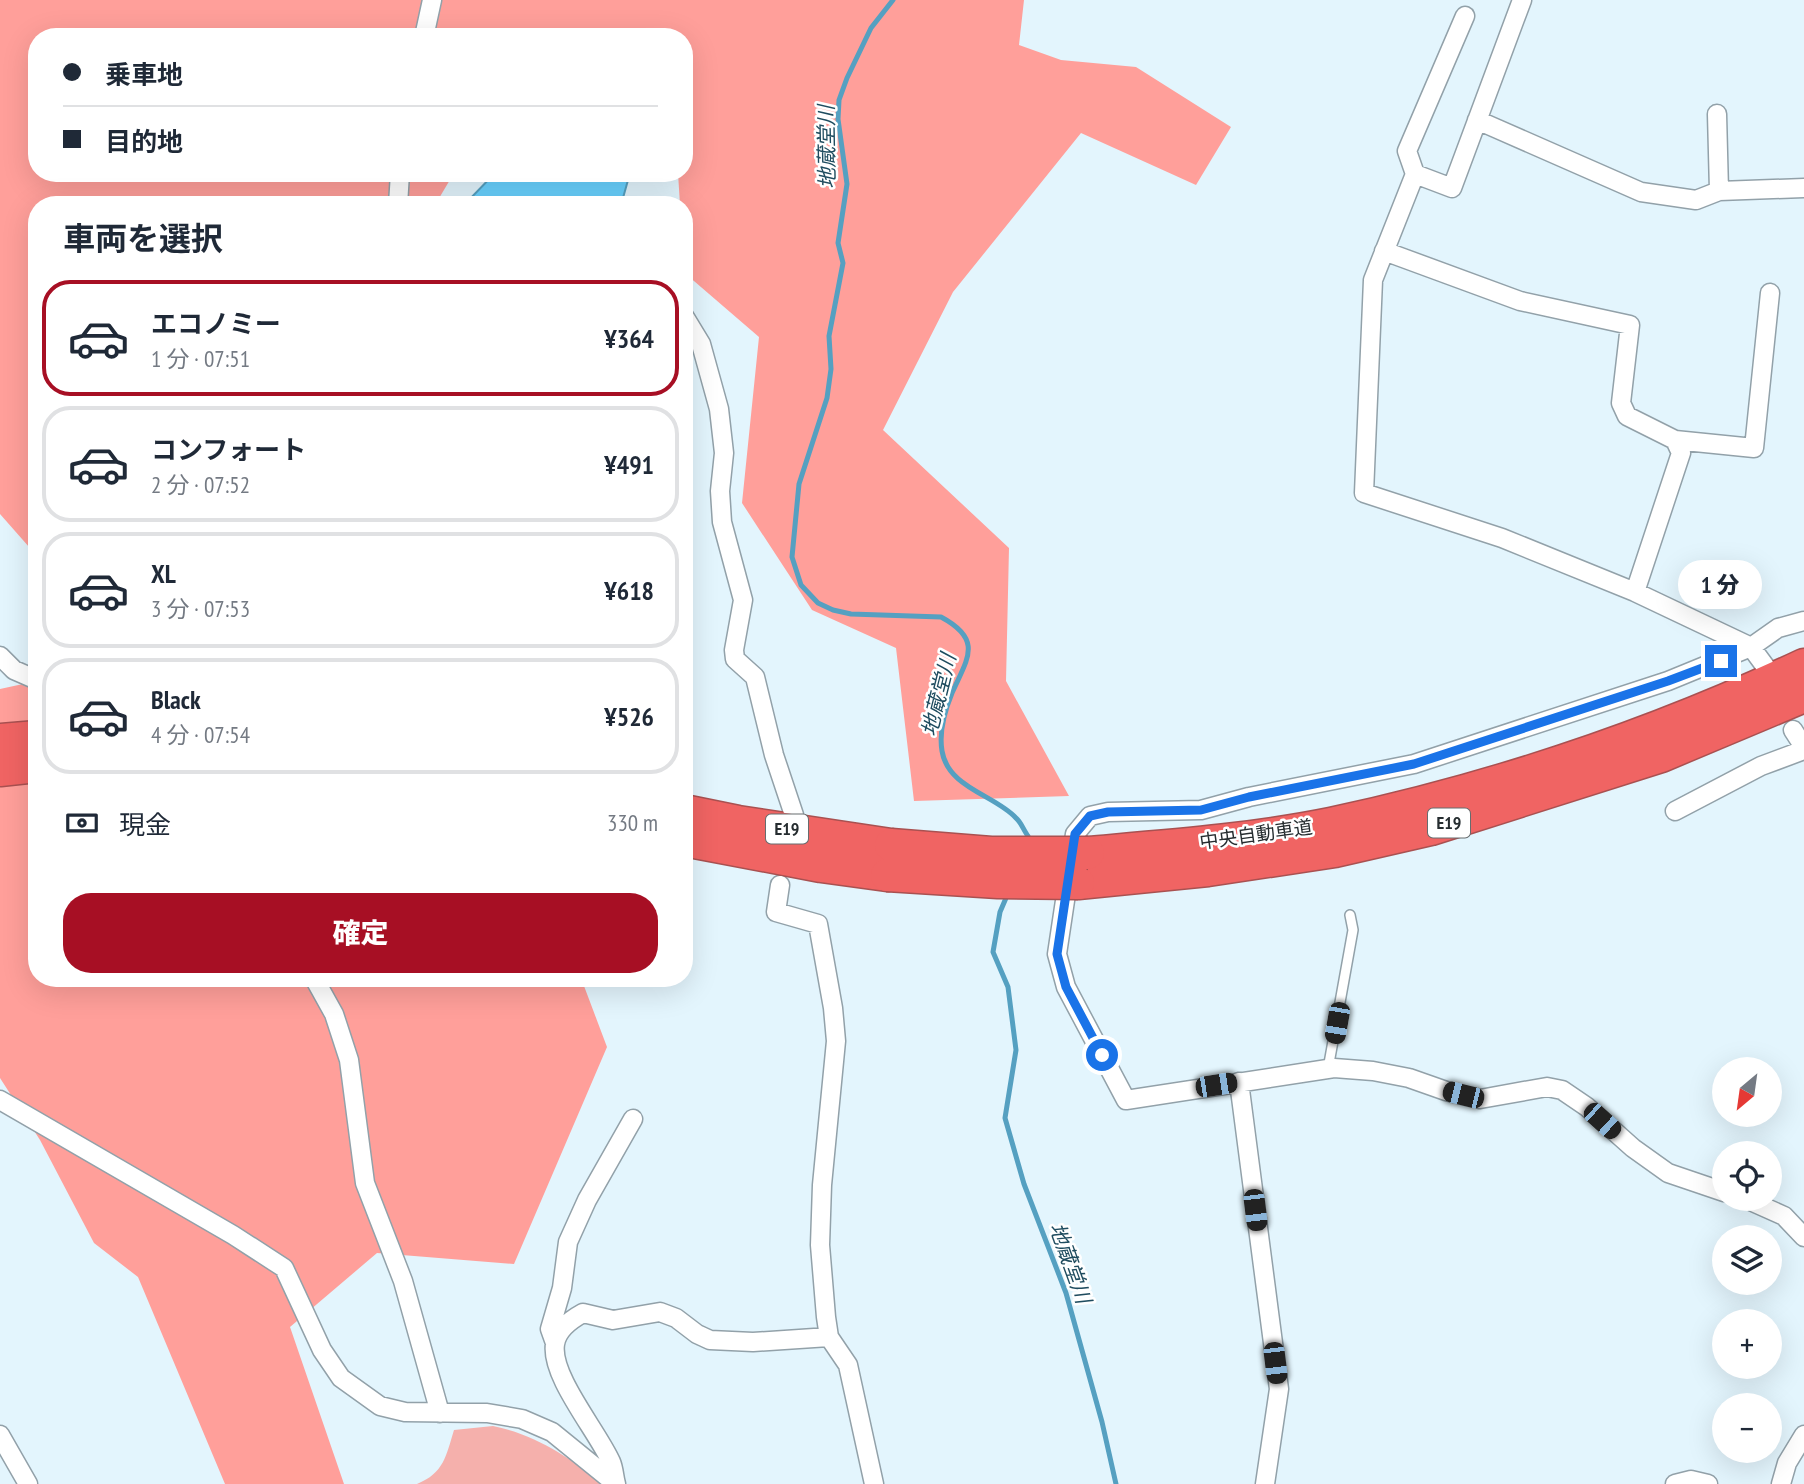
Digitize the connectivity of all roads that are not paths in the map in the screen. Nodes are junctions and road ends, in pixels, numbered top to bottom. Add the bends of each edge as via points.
1 (432, 0) edge
2 (1522, 0) edge
3 (1465, 16) dead end
4 (426, 28) edge
5 (1717, 114) dead end
6 (1477, 120) junction
7 (1415, 174) junction
8 (1804, 188) edge
9 (1719, 191) junction
10 (1384, 251) junction
11 (1770, 293) dead end
12 (693, 331) edge
13 (1675, 440) junction
14 (1635, 592) junction
15 (1804, 621) edge
16 (1751, 646) junction
17 (0, 656) edge
18 (1804, 665) edge
19 (1765, 666) dead end
20 (28, 676) edge
21 (1804, 696) edge
22 (1793, 730) dead end
23 (28, 738) edge
24 (0, 740) edge
25 (1804, 748) edge
26 (28, 767) edge
27 (0, 770) edge
28 (1675, 811) dead end
29 (693, 813) edge
30 (794, 815) dead end
31 (693, 842) edge
32 (780, 886) dead end
33 (1350, 915) dead end
34 (319, 987) edge
35 (1328, 1069) junction
36 (1239, 1082) junction
37 (0, 1100) edge
38 (633, 1119) dead end
39 (1712, 1188) edge
40 (1773, 1211) edge
41 (1804, 1237) edge
42 (829, 1337) junction
43 (555, 1343) junction
44 (440, 1413) junction
45 (1804, 1434) edge
46 (0, 1435) edge
47 (28, 1484) edge
48 (616, 1484) edge
49 (874, 1484) edge
50 (1265, 1484) edge
51 (1675, 1484) edge
52 (1708, 1484) edge
53 (1781, 1484) edge

1 - 4 street
2 - 6 street
3 - 7 street via 1407,151
5 - 9 street
6 - 7 street via 1452,188
6 - 9 street via 1642,192 1696,200
7 - 10 street
8 - 9 street
10 - 13 street via 1520,301 1630,325 1621,403 1627,416
10 - 14 street via 1373,280 1364,493 1502,538
11 - 13 street via 1754,448
12 - 30 street via 701,344 719,409 724,453 722,522 743,600 735,659 755,677
13 - 14 street via 1681,453
14 - 16 street
15 - 16 street via 1778,628
16 - 19 street
16 - 36 street via 1668,681 1414,764 1201,810 1090,816 1075,834 1057,954 1066,987 1126,1100
17 - 20 street
18 - 29 highway, 中央自動車道 / E19, bridge via 1726,702 1542,768 1329,824 1210,842 1088,853 991,853 891,845
21 - 31 highway, 中央自動車道 / E19, bridge via 1661,756 1431,829 1335,851 1208,870 1078,883 887,876
22 - 25 street
23 - 24 highway
25 - 28 street
26 - 27 highway
32 - 42 street via 776,912 818,924 833,1008 836,1041 820,1245
33 - 35 lane via 1353,930
34 - 44 street via 334,1014 349,1060 365,1184 403,1281
35 - 36 street
35 - 39 street via 1409,1078 1480,1099 1547,1087 1562,1090 1660,1168
36 - 50 street via 1279,1389
37 - 44 street via 284,1268 322,1350 341,1378 380,1406
38 - 43 street via 568,1242 550,1329
40 - 41 street
42 - 43 street via 710,1340 660,1312 613,1320 583,1313 569,1321
42 - 49 street via 848,1365
43 - 48 street via 556,1363 612,1464
44 - 48 street via 522,1419 560,1437
45 - 53 street
46 - 47 street
51 - 52 street via 1692,1480

